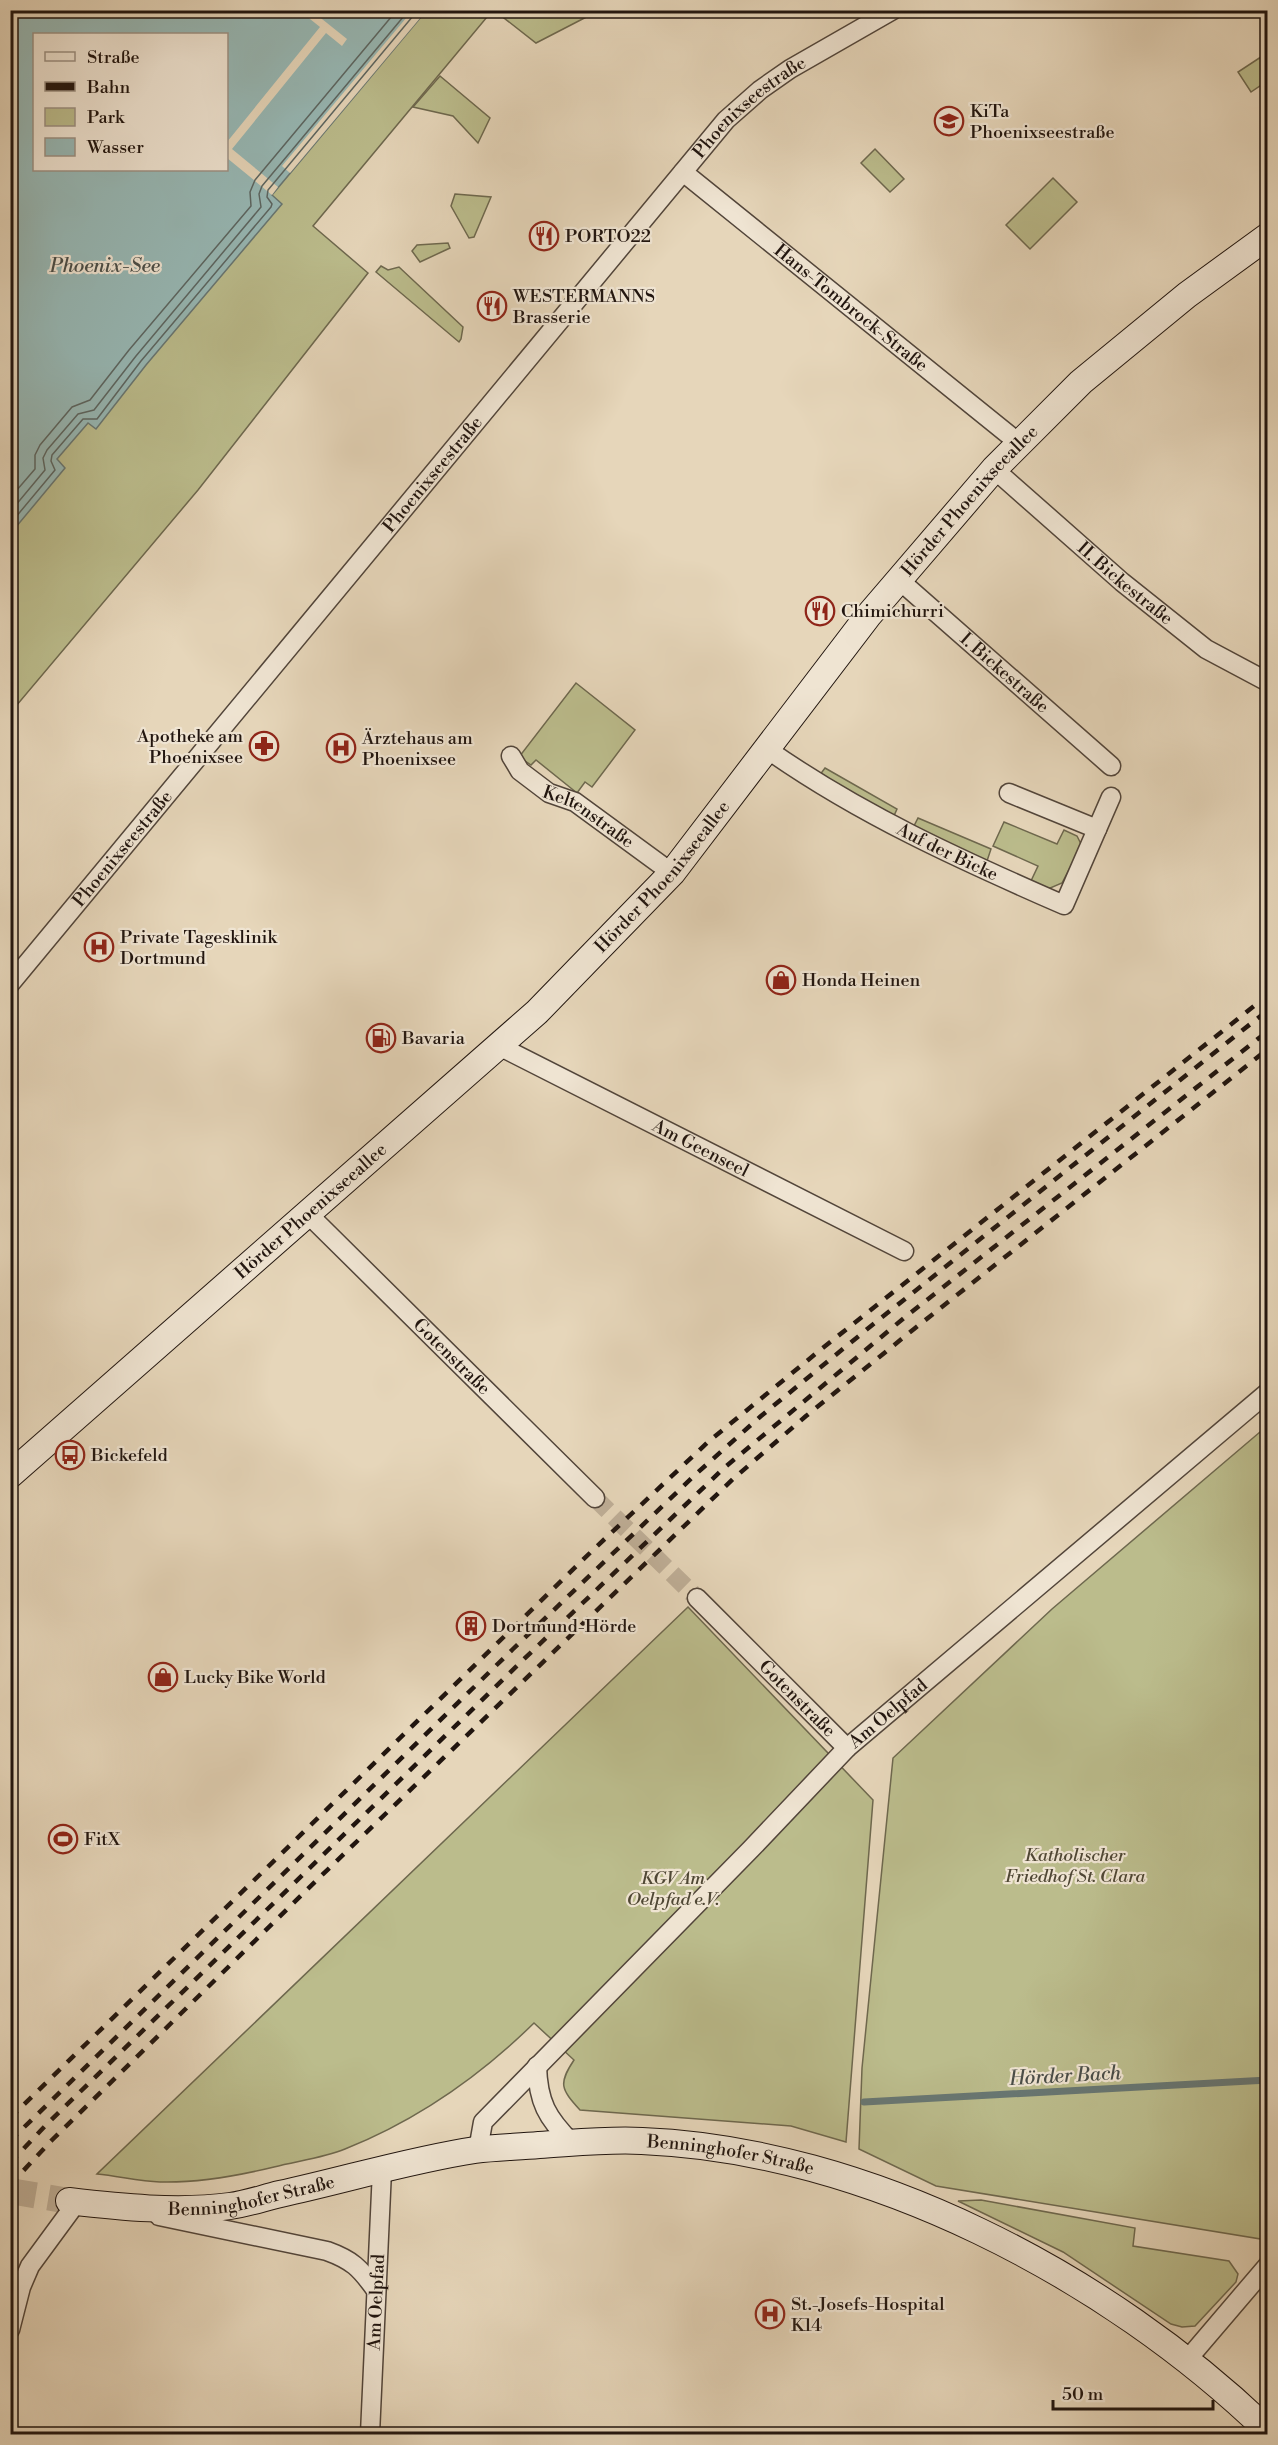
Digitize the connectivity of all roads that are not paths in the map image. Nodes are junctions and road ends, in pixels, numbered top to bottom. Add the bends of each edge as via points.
1 (893, 10) edge
2 (683, 172) junction
3 (1268, 236) edge
4 (1019, 443) junction
5 (994, 468) junction
6 (898, 579) junction
7 (1268, 682) edge
8 (766, 749) junction
9 (511, 756) dead end
10 (1111, 766) dead end
11 (1009, 793) dead end
12 (1110, 797) dead end
13 (1097, 829) junction
14 (672, 873) junction
15 (10, 984) edge
16 (499, 1046) junction
17 (309, 1215) junction
18 (904, 1251) dead end
19 (1268, 1392) edge
20 (10, 1475) edge
21 (595, 1498) tunnel mouth
22 (697, 1598) tunnel mouth
23 (847, 1748) junction
24 (537, 2066) junction
25 (572, 2143) junction
26 (478, 2150) junction
27 (382, 2170) junction
28 (73, 2201) joint
29 (124, 2208) junction
30 (1268, 2265) edge
31 (375, 2289) junction
32 (10, 2330) edge
33 (1187, 2360) junction
34 (1268, 2431) edge
35 (370, 2434) edge

1 - 2 street, Phoenixseestraße via 760,90 726,120
2 - 4 street, Hans-Tombrock-Straße
2 - 15 street, Phoenixseestraße
3 - 4 main road, Hörder Phoenixseeallee via 1187,295 1081,382
4 - 5 main road, Hörder Phoenixseeallee
5 - 6 main road, Hörder Phoenixseeallee
5 - 7 street, II. Bickestraße via 1122,582 1206,649
6 - 8 main road, Hörder Phoenixseeallee
6 - 10 street, I. Bickestraße
8 - 13 street, Auf der Bicke via 863,811 1064,905
8 - 14 main road, Hörder Phoenixseeallee
9 - 14 street, Keltenstraße via 520,771 549,794 575,802
11 - 13 street
12 - 13 street, Auf der Bicke
14 - 16 main road, Hörder Phoenixseeallee
16 - 17 main road, Hörder Phoenixseeallee
16 - 18 street, Am Geenseel
17 - 20 main road, Hörder Phoenixseeallee
17 - 21 street, Gotenstraße
19 - 23 street, Am Oelpfad
22 - 23 street, Gotenstraße
23 - 24 street, Am Oelpfad
24 - 25 street via 541,2103
24 - 26 street, Am Oelpfad via 483,2122
25 - 26 main road, Benninghofer Straße
25 - 33 main road, Benninghofer Straße via 642,2141 741,2153 830,2175 900,2198 1002,2242 1050,2268 1108,2303
26 - 27 main road, Benninghofer Straße
27 - 29 main road, Benninghofer Straße via 230,2206
27 - 31 street, Am Oelpfad
28 - 29 main road, Benninghofer Straße
28 - 32 street via 30,2266
29 - 31 street, Benninghofer Straße via 327,2251 360,2268
30 - 33 street
31 - 35 street, Am Oelpfad
33 - 34 main road, Benninghofer Straße

